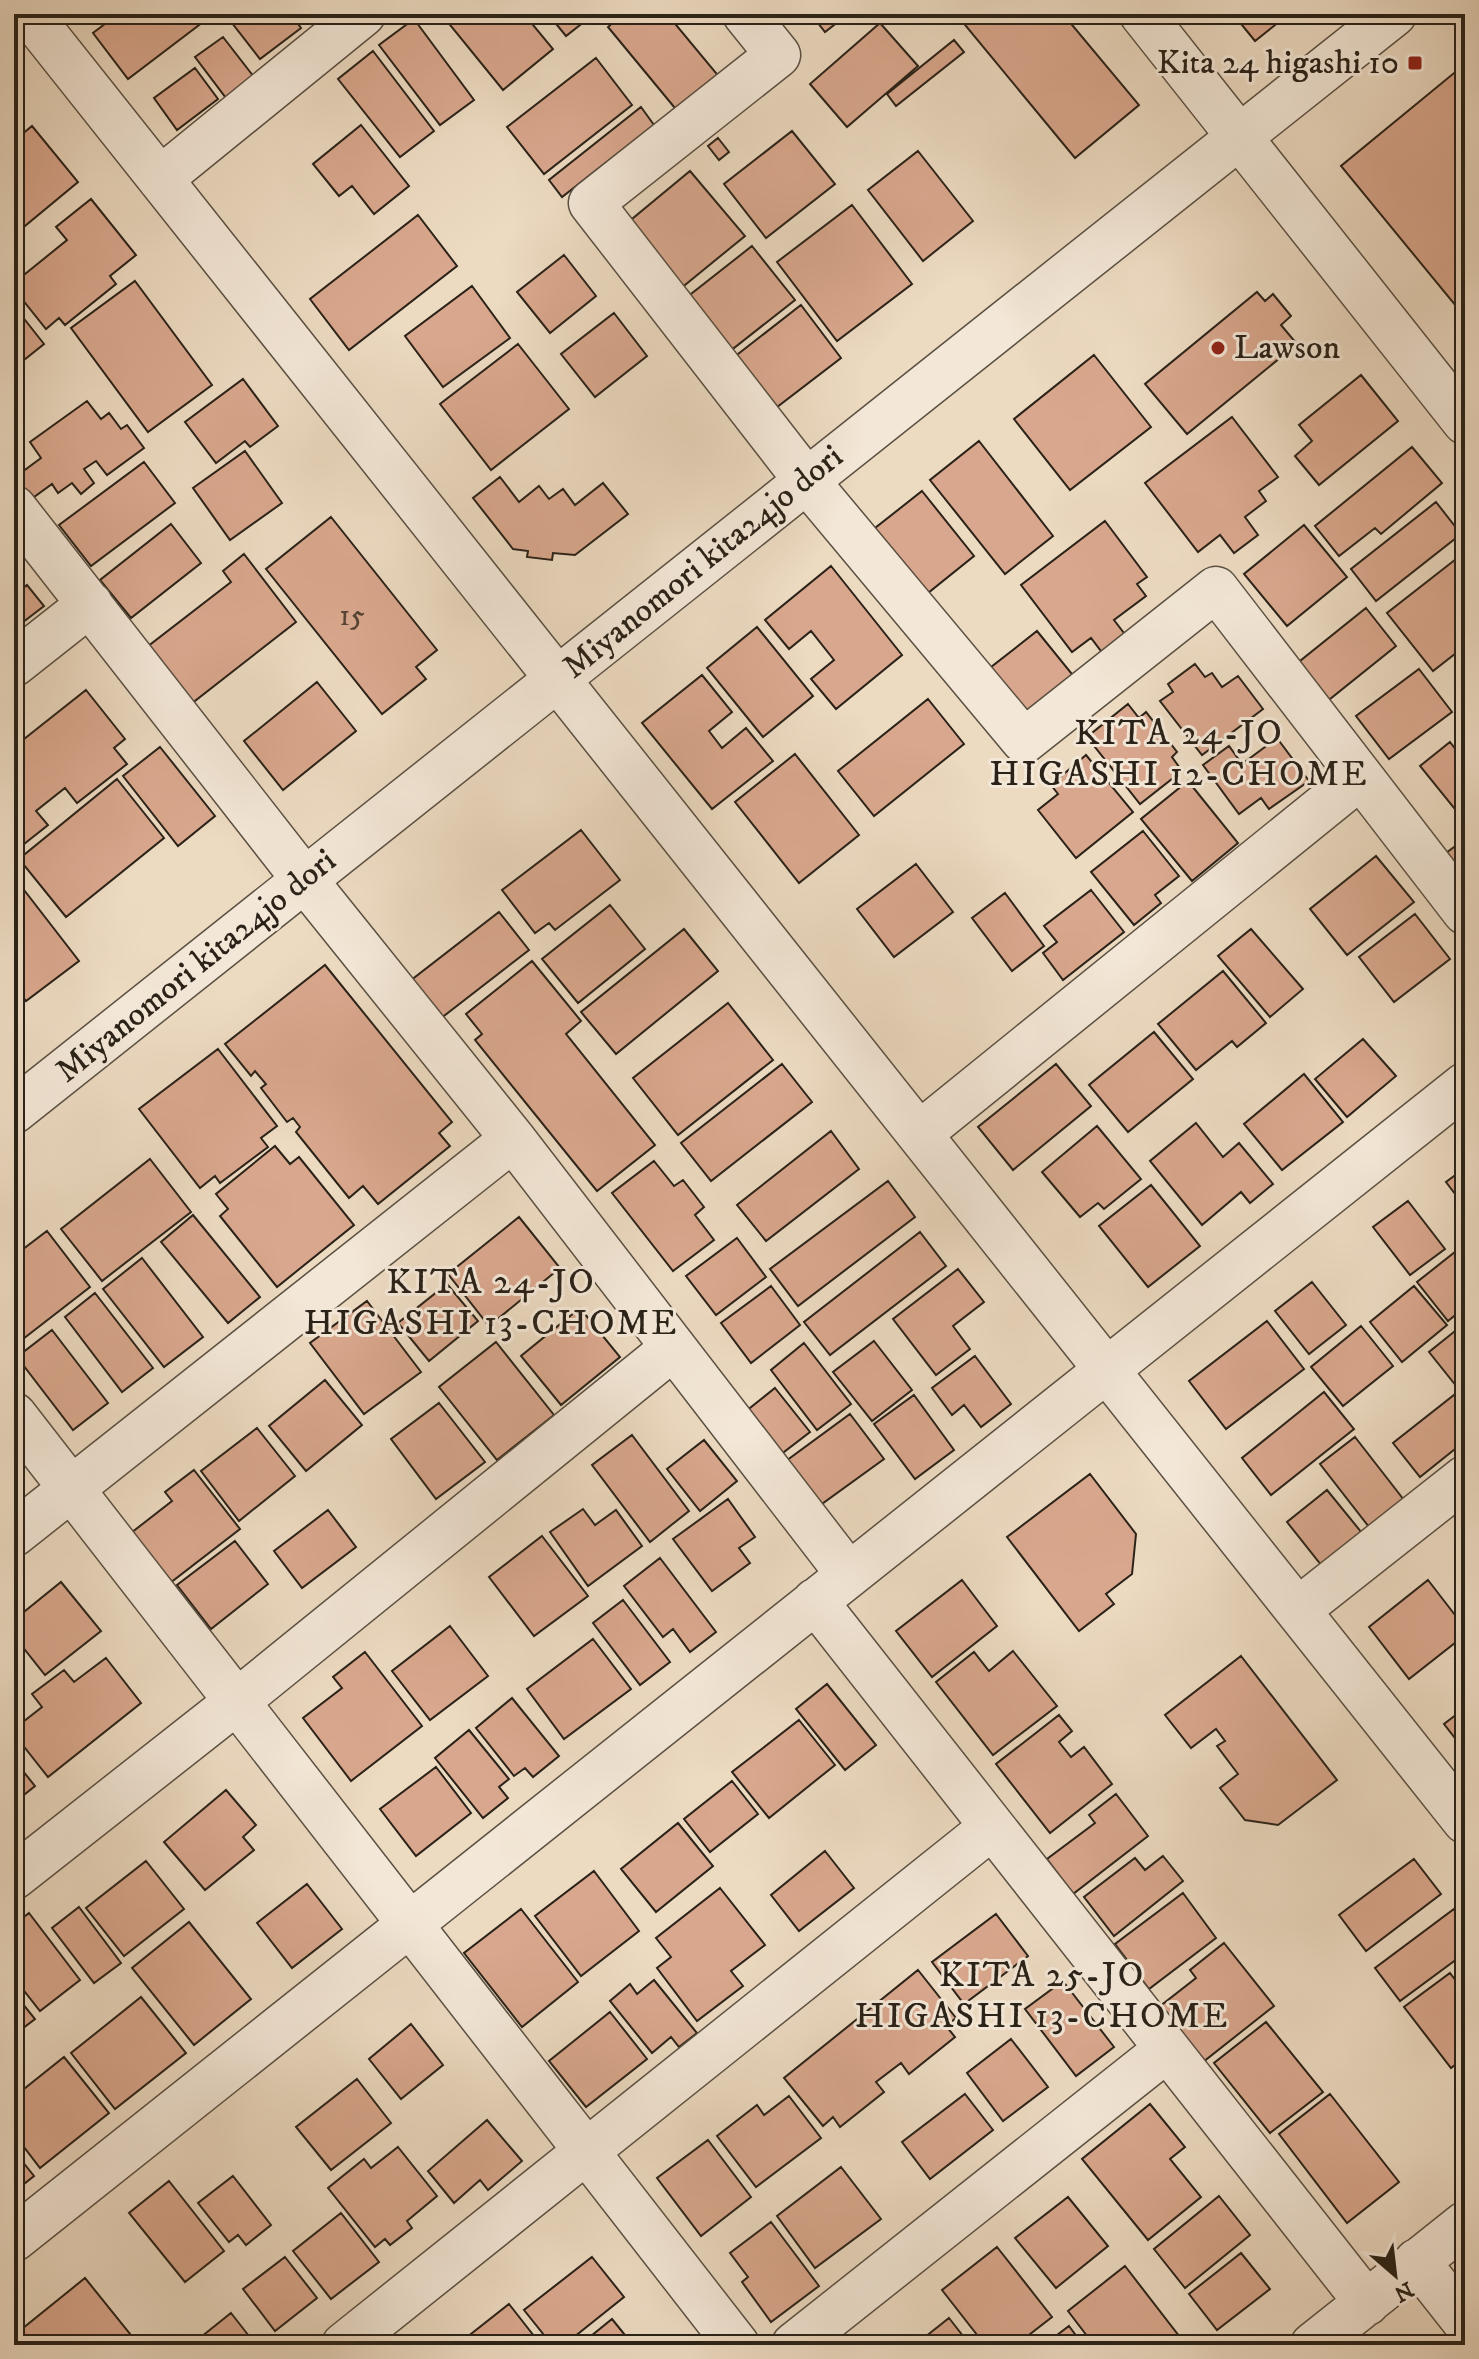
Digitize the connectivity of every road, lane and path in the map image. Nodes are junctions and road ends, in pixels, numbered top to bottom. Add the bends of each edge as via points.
1 (29, 14) edge
2 (363, 14) edge
3 (745, 14) edge
4 (1142, 14) edge
5 (1394, 14) edge
6 (1240, 136) junction
7 (160, 179) junction
8 (1461, 409) edge
9 (806, 480) junction
10 (14, 508) edge
11 (90, 604) junction
12 (14, 664) edge
13 (557, 679) junction
14 (1359, 778) junction
15 (304, 879) junction
16 (1465, 912) edge
17 (1465, 1085) edge
18 (14, 1111) edge
19 (919, 1134) junction
20 (513, 1139) junction
21 (673, 1348) junction
22 (1107, 1369) junction
23 (14, 1415) edge
24 (1465, 1478) edge
25 (73, 1488) junction
26 (14, 1534) edge
27 (849, 1575) junction
28 (815, 1601) junction
29 (1299, 1609) junction
30 (235, 1703) junction
31 (1465, 1821) edge
32 (992, 1827) junction
33 (14, 1877) edge
34 (409, 1925) junction
35 (1166, 2050) junction
36 (586, 2152) junction
37 (1465, 2224) edge
38 (14, 2239) edge
39 (1417, 2261) junction
40 (1367, 2303) junction
41 (1465, 2322) edge
42 (344, 2345) edge
43 (737, 2345) edge
44 (794, 2345) edge
45 (1313, 2345) edge

1 - 7 street
2 - 7 street
3 - 9 street via 778,55 591,203
4 - 6 street
5 - 6 street, Miyanomori kita24jo dori
6 - 8 street
6 - 9 street, Miyanomori kita24jo dori
7 - 13 street
9 - 13 street, Miyanomori kita24jo dori
9 - 14 street via 1024,741 1216,589
10 - 11 street
11 - 12 street
11 - 15 street
13 - 15 street, Miyanomori kita24jo dori
13 - 19 street
14 - 16 street
14 - 19 street
15 - 18 street, Miyanomori kita24jo dori
15 - 20 street
17 - 22 street
19 - 22 street
20 - 21 street
20 - 25 street
21 - 27 street
21 - 30 street
22 - 27 street
22 - 29 street
23 - 25 street
24 - 29 street
25 - 26 street
25 - 30 street
27 - 28 street
28 - 32 street
28 - 34 street
29 - 31 street
30 - 33 street
30 - 34 street
32 - 35 street
32 - 36 street
34 - 36 street
34 - 38 street
35 - 40 street
35 - 44 street
36 - 42 street
36 - 43 street
37 - 39 street
39 - 40 street
39 - 41 street
40 - 45 street

